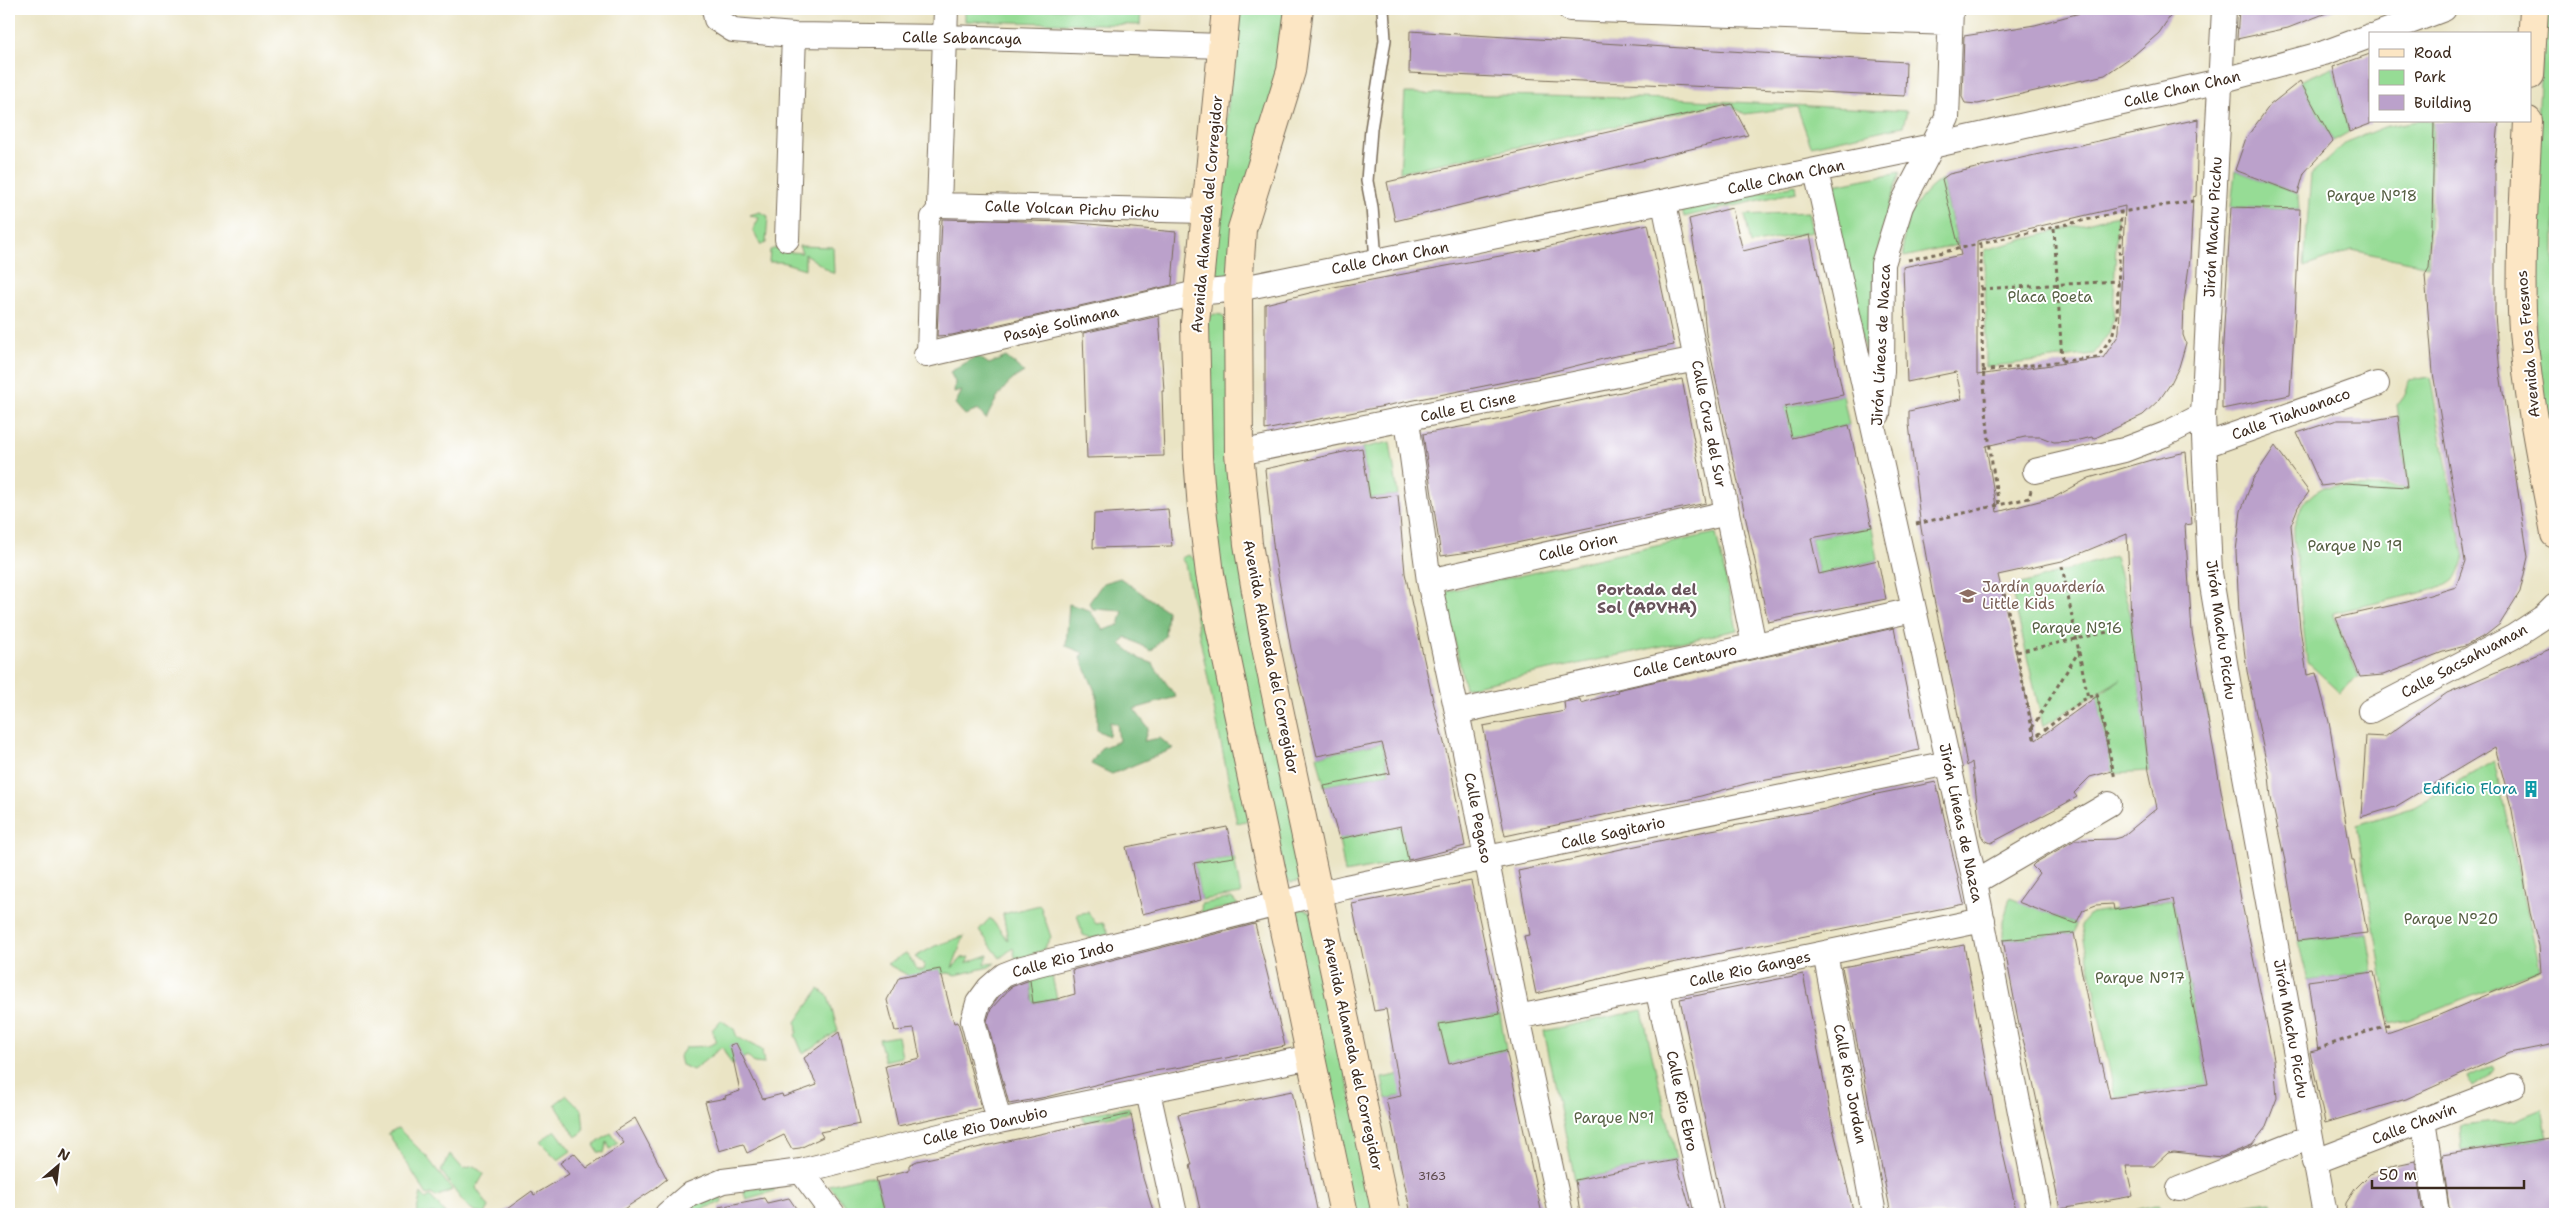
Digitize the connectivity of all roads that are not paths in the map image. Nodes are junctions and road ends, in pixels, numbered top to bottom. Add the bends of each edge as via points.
1 (714, 9) edge
2 (946, 9) edge
3 (1226, 9) edge
4 (1299, 9) edge
5 (1383, 9) edge
6 (1570, 9) edge
7 (2224, 9) edge
8 (2444, 9) edge
9 (2534, 9) edge
10 (1635, 11) edge
11 (1950, 16) edge
12 (2383, 32) edge
13 (794, 35) junction
14 (2369, 36) edge
15 (946, 37) junction
16 (2532, 42) edge
17 (1222, 46) junction
18 (2220, 81) junction
19 (2528, 122) edge
20 (1932, 146) junction
21 (1816, 171) junction
22 (1664, 203) junction
23 (939, 205) junction
24 (1205, 211) junction
25 (787, 239) dead end
26 (1376, 261) junction
27 (1238, 288) junction
28 (1197, 293) junction
29 (926, 355) joint
30 (1696, 359) junction
31 (2377, 384) dead end
32 (2203, 415) junction
33 (1407, 420) junction
34 (1876, 434) junction
35 (2205, 445) junction
36 (1239, 453) junction
37 (2035, 471) road end
38 (1727, 513) junction
39 (2555, 534) edge
40 (1429, 581) junction
41 (2555, 606) edge
42 (1913, 610) junction
43 (1754, 645) junction
44 (2370, 711) dead end
45 (1458, 712) junction
46 (1948, 763) junction
47 (2109, 804) dead end
48 (1485, 859) junction
49 (1975, 882) junction
50 (1319, 893) junction
51 (1278, 903) junction
52 (1982, 920) junction
53 (1825, 953) junction
54 (1657, 988) junction
55 (1518, 1018) junction
56 (1311, 1057) junction
57 (2513, 1086) dead end
58 (1148, 1092) junction
59 (2422, 1120) junction
60 (999, 1121) junction
61 (2310, 1137) junction
62 (2314, 1162) junction
63 (800, 1171) junction
64 (2179, 1189) dead end
65 (667, 1214) edge
66 (833, 1214) edge
67 (1175, 1214) edge
68 (1344, 1214) edge
69 (1386, 1214) edge
70 (1561, 1214) edge
71 (1707, 1214) edge
72 (1874, 1214) edge
73 (2040, 1214) edge
74 (2325, 1214) edge
75 (2437, 1214) edge

1 - 13 street, Calle Sabancaya via 716,19 733,30
2 - 15 street
3 - 17 main road, Avenida Alameda del Corregidor
4 - 27 main road, Avenida Alameda del Corregidor via 1292,71 1242,229
5 - 26 lane via 1384,40 1367,181
6 - 10 street
7 - 18 street, Jirón Machu Picchu
8 - 12 street
9 - 16 main road
10 - 11 street
11 - 20 street, Jirón Líneas de Nazca via 1946,118
13 - 15 street, Calle Sabancaya
13 - 25 street
14 - 18 street, Calle Chan Chan via 2324,53
15 - 17 street, Calle Sabancaya
15 - 23 street
17 - 24 main road, Avenida Alameda del Corregidor
18 - 20 street, Calle Chan Chan
18 - 32 street, Jirón Machu Picchu
19 - 39 main road, Avenida Los Fresnos via 2521,254 2522,314 2532,412
20 - 21 street, Calle Chan Chan
20 - 34 street, Jirón Líneas de Nazca via 1901,206 1883,268 1882,371
21 - 22 street, Calle Chan Chan
21 - 34 street, Jirón Líneas de Nazca
22 - 26 street, Calle Chan Chan
22 - 30 street, Calle Cruz del Sur
23 - 24 street, Calle Volcan Pichu Pichu
23 - 29 street via 930,217
24 - 28 main road, Avenida Alameda del Corregidor
26 - 27 street, Calle Chan Chan
27 - 28 street, Calle Chan Chan
27 - 36 main road, Avenida Alameda del Corregidor
28 - 29 street, Pasaje Solimana
28 - 51 main road, Avenida Alameda del Corregidor via 1198,457 1209,565
30 - 33 street, Calle El Cisne
30 - 38 street, Calle Cruz del Sur
31 - 35 street, Calle Tiahuanaco
32 - 35 street, Jirón Machu Picchu
32 - 37 street via 2124,450
33 - 36 street, Calle El Cisne
33 - 40 street, Calle Pegaso
34 - 42 street, Jirón Líneas de Nazca
35 - 61 street, Jirón Machu Picchu via 2210,573
36 - 50 main road, Avenida Alameda del Corregidor via 1248,544 1264,638
38 - 40 street, Calle Orion
38 - 43 street, Calle Cruz del Sur
40 - 45 street, Calle Pegaso
41 - 44 street, Calle Sacsahuaman via 2513,637
42 - 43 street, Calle Centauro
42 - 46 street, Jirón Líneas de Nazca
43 - 45 street, Calle Centauro
45 - 48 street, Calle Pegaso
46 - 48 street, Calle Sagitario
46 - 49 street, Jirón Líneas de Nazca
47 - 49 street
48 - 50 street, Calle Sagitario
48 - 55 street, Calle Pegaso
49 - 52 street, Jirón Líneas de Nazca
50 - 51 street, Calle Sagitario
50 - 69 main road, Avenida Alameda del Corregidor
51 - 56 main road, Avenida Alameda del Corregidor
51 - 60 street, Calle Rio Indo via 1004,975 978,1003 974,1021
52 - 53 street, Calle Rio Ganges
52 - 73 street, Jirón Líneas de Nazca
53 - 54 street, Calle Rio Ganges
53 - 72 street, Calle Rio Jordan
54 - 55 street, Calle Rio Ganges
54 - 71 street, Calle Rio Ebro
55 - 70 street, Calle Pegaso
56 - 58 street, Calle Rio Danubio
56 - 68 main road, Avenida Alameda del Corregidor
57 - 59 street, Calle Chavín
58 - 60 street, Calle Rio Danubio
58 - 67 street
59 - 62 street, Calle Chavín
59 - 75 street
60 - 63 street, Calle Rio Danubio
61 - 62 street, Jirón Machu Picchu
61 - 64 street
62 - 74 street, Jirón Machu Picchu
63 - 65 street, Calle Rio Danubio via 723,1181 689,1195
63 - 66 street

